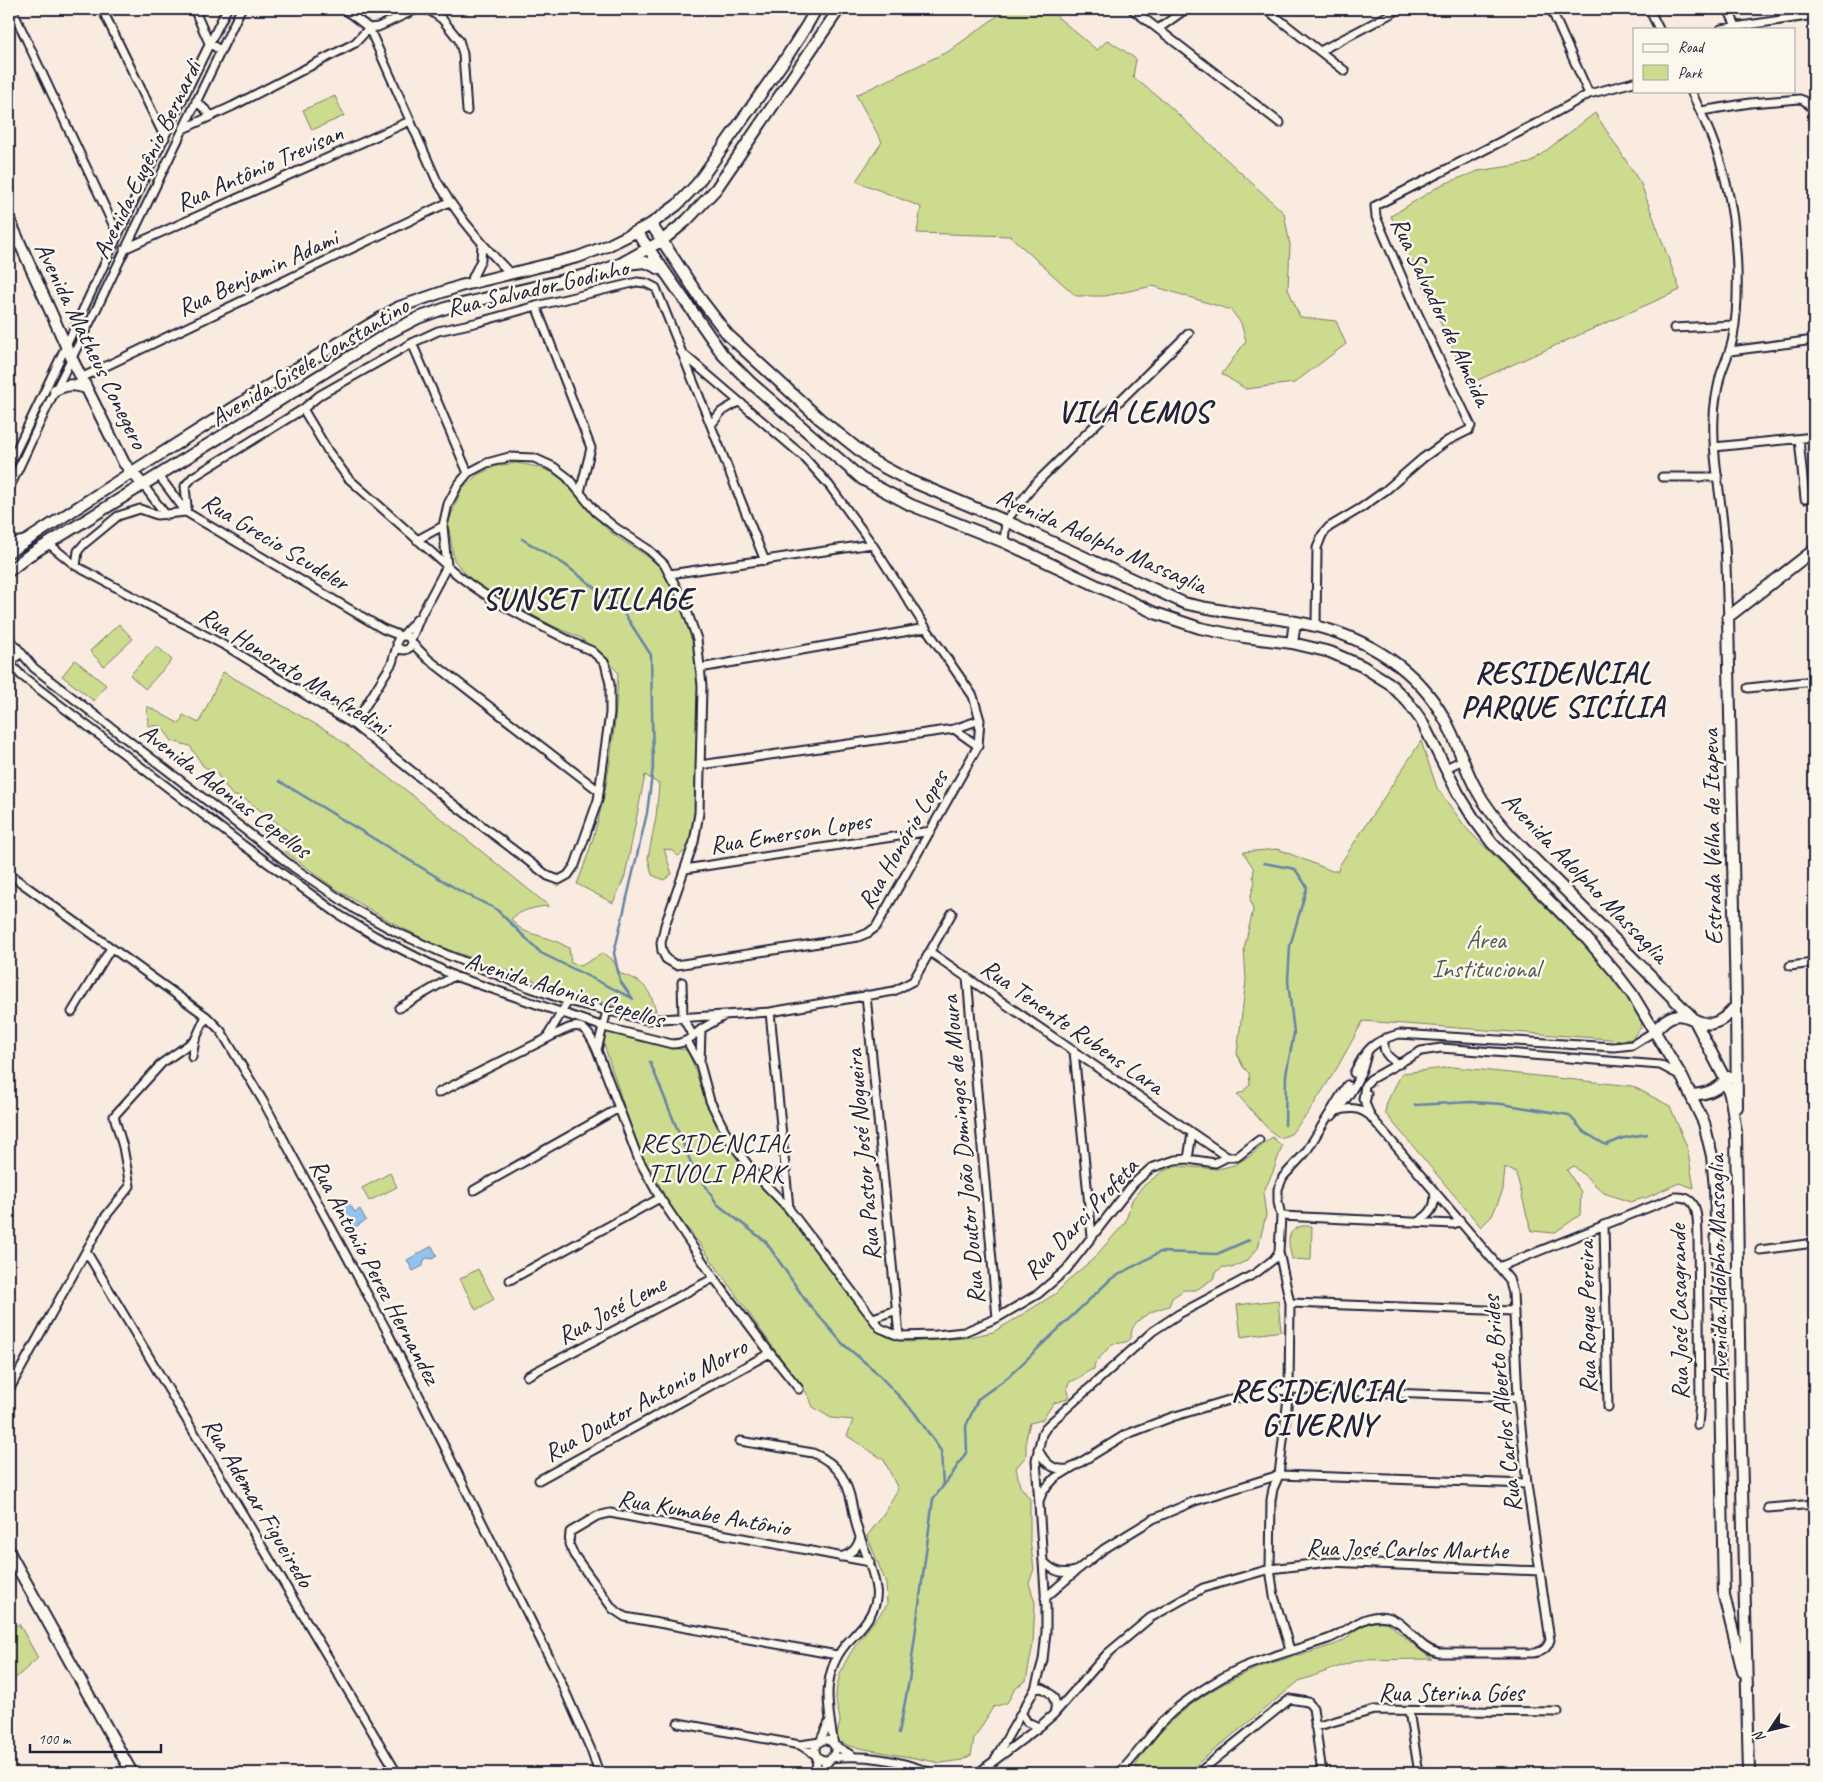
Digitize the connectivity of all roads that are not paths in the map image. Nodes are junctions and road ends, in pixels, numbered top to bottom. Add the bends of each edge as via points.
1 (102, 9) edge
2 (194, 9) edge
3 (227, 9) edge
4 (241, 9) edge
5 (344, 9) edge
6 (419, 9) edge
7 (816, 9) edge
8 (838, 9) edge
9 (1132, 9) edge
10 (1186, 9) edge
11 (1266, 9) edge
12 (1399, 9) edge
13 (1551, 9) edge
14 (1649, 9) edge
15 (1728, 9) edge
16 (14, 10) edge
17 (1814, 15) edge
18 (1736, 26) junction
19 (369, 28) junction
20 (1658, 28) edge
21 (1726, 28) edge
22 (1158, 29) junction
23 (210, 43) junction
24 (220, 50) junction
25 (1320, 52) junction
26 (1345, 71) dead end
27 (1633, 82) edge
28 (1692, 92) edge
29 (1589, 94) junction
30 (196, 101) junction
31 (1813, 108) edge
32 (467, 111) dead end
33 (1701, 111) junction
34 (212, 115) junction
35 (410, 121) junction
36 (1280, 123) dead end
37 (183, 129) junction
38 (165, 138) junction
39 (449, 202) junction
40 (9, 219) edge
41 (651, 224) junction
42 (637, 232) junction
43 (118, 235) junction
44 (17, 238) junction
45 (663, 240) junction
46 (482, 243) junction
47 (124, 249) junction
48 (648, 249) junction
49 (9, 254) edge
50 (620, 264) junction
51 (510, 273) junction
52 (664, 273) junction
53 (470, 284) junction
54 (536, 306) junction
55 (1734, 325) junction
56 (1674, 328) dead end
57 (1189, 333) dead end
58 (1814, 340) edge
59 (412, 343) junction
60 (67, 347) junction
61 (1730, 350) junction
62 (681, 352) junction
63 (72, 357) junction
64 (81, 378) junction
65 (86, 388) junction
66 (55, 390) junction
67 (738, 402) junction
68 (303, 409) junction
69 (711, 425) junction
70 (1814, 437) edge
71 (1798, 439) junction
72 (1714, 448) junction
73 (9, 465) edge
74 (132, 472) junction
75 (468, 473) junction
76 (159, 476) junction
77 (1662, 477) dead end
78 (1718, 477) junction
79 (144, 486) junction
80 (9, 489) edge
81 (580, 492) junction
82 (1805, 499) dead end
83 (186, 512) junction
84 (166, 515) junction
85 (1006, 521) junction
86 (443, 526) junction
87 (28, 539) junction
88 (417, 540) junction
89 (1004, 542) junction
90 (9, 543) edge
91 (49, 544) junction
92 (872, 544) junction
93 (1814, 550) edge
94 (9, 552) edge
95 (765, 560) junction
96 (76, 566) junction
97 (447, 566) junction
98 (9, 571) edge
99 (670, 574) junction
100 (421, 615) junction
101 (1728, 617) junction
102 (1295, 622) junction
103 (1316, 626) junction
104 (926, 628) junction
105 (9, 638) edge
106 (400, 639) junction
107 (1292, 643) junction
108 (409, 645) junction
109 (21, 653) junction
110 (9, 663) edge
111 (392, 663) junction
112 (700, 668) junction
113 (1814, 681) edge
114 (1748, 688) dead end
115 (980, 720) junction
116 (354, 725) junction
117 (954, 729) junction
118 (978, 746) junction
119 (1463, 760) junction
120 (700, 764) junction
121 (1446, 768) junction
122 (599, 791) junction
123 (931, 831) junction
124 (685, 869) junction
125 (9, 874) edge
126 (952, 913) dead end
127 (111, 948) junction
128 (930, 952) junction
129 (1814, 963) edge
130 (1790, 966) dead end
131 (454, 976) junction
132 (967, 977) junction
133 (682, 982) dead end
134 (866, 995) junction
135 (568, 1001) junction
136 (1736, 1006) junction
137 (399, 1008) dead end
138 (608, 1011) junction
139 (72, 1012) dead end
140 (561, 1012) junction
141 (770, 1012) junction
142 (727, 1015) junction
143 (206, 1016) junction
144 (683, 1018) junction
145 (1694, 1019) junction
146 (604, 1027) junction
147 (701, 1030) junction
148 (1655, 1031) junction
149 (693, 1036) junction
150 (1385, 1038) junction
151 (546, 1039) junction
152 (195, 1040) junction
153 (687, 1041) junction
154 (1368, 1049) junction
155 (597, 1050) junction
156 (1074, 1051) junction
157 (192, 1057) dead end
158 (1737, 1057) junction
159 (700, 1064) junction
160 (1399, 1064) junction
161 (1354, 1073) tunnel mouth
162 (1382, 1074) junction
163 (1682, 1076) junction
164 (1726, 1081) junction
165 (1374, 1082) tunnel mouth
166 (1347, 1085) tunnel mouth
167 (438, 1094) dead end
168 (1367, 1094) tunnel mouth
169 (1691, 1095) junction
170 (1365, 1106) junction
171 (619, 1108) junction
172 (1335, 1112) junction
173 (1371, 1117) junction
174 (1318, 1131) junction
175 (1736, 1132) junction
176 (1192, 1133) junction
177 (1259, 1140) dead end
178 (1227, 1157) junction
179 (1188, 1159) junction
180 (786, 1169) junction
181 (764, 1182) junction
182 (474, 1190) dead end
183 (1434, 1191) junction
184 (660, 1198) junction
185 (789, 1209) junction
186 (1281, 1216) junction
187 (1460, 1220) junction
188 (1419, 1222) junction
189 (1604, 1225) junction
190 (1092, 1237) junction
191 (1814, 1243) edge
192 (1760, 1250) dead end
193 (86, 1251) junction
194 (1279, 1252) junction
195 (1500, 1267) junction
196 (714, 1278) junction
197 (510, 1280) dead end
198 (1290, 1303) junction
199 (897, 1310) junction
200 (1514, 1311) junction
201 (873, 1318) junction
202 (998, 1318) junction
203 (899, 1336) junction
204 (770, 1353) junction
205 (527, 1376) dead end
206 (800, 1388) dead end
207 (1289, 1389) junction
208 (9, 1390) edge
209 (1518, 1398) junction
210 (1608, 1407) dead end
211 (1698, 1424) dead end
212 (740, 1441) dead end
213 (1038, 1449) junction
214 (1070, 1468) junction
215 (1279, 1475) junction
216 (538, 1480) dead end
217 (1527, 1484) junction
218 (1039, 1501) junction
219 (1814, 1504) edge
220 (1768, 1508) dead end
221 (860, 1537) junction
222 (9, 1552) edge
223 (840, 1557) junction
224 (870, 1562) junction
225 (1044, 1562) junction
226 (1270, 1569) junction
227 (1076, 1571) junction
228 (1540, 1571) junction
229 (1045, 1598) junction
230 (1290, 1650) junction
231 (837, 1655) junction
232 (1747, 1687) junction
233 (1035, 1689) junction
234 (1409, 1711) junction
235 (1558, 1712) dead end
236 (1022, 1714) junction
237 (1054, 1714) junction
238 (830, 1721) junction
239 (678, 1723) dead end
240 (1316, 1727) junction
241 (1039, 1728) junction
242 (820, 1742) junction
243 (800, 1745) junction
244 (834, 1746) junction
245 (817, 1756) junction
246 (853, 1756) junction
247 (831, 1758) junction
248 (995, 1759) junction
249 (132, 1773) edge
250 (397, 1773) edge
251 (599, 1773) edge
252 (818, 1773) edge
253 (931, 1773) edge
254 (978, 1773) edge
255 (1121, 1773) edge
256 (1198, 1773) edge
257 (1322, 1773) edge
258 (1419, 1773) edge
259 (1749, 1773) edge

1 - 38 street
2 - 23 street
3 - 23 street, Avenida Eugênio Bernardi
4 - 24 street, Avenida Eugênio Bernardi
5 - 19 street
6 - 19 street
6 - 32 street via 429,10 442,18 459,40 464,54
7 - 41 main road, Avenida Gisele Constantino via 786,58 697,184 677,205
8 - 45 main road, Avenida Gisele Constantino via 716,189 686,222
9 - 22 street
10 - 22 street
11 - 25 street
12 - 25 street
13 - 29 street
14 - 20 street
15 - 18 street
16 - 43 street
17 - 18 street
18 - 21 street
19 - 34 street via 355,43
19 - 35 street
22 - 36 street
23 - 24 street
23 - 38 street, Avenida Eugênio Bernardi
24 - 30 street, Avenida Eugênio Bernardi
25 - 26 street
27 - 29 street, Rua Salvador de Almeida
28 - 33 street
29 - 103 street, Rua Salvador de Almeida via 1375,206 1376,217 1417,312 1472,426 1423,458 1386,490 1329,527 1322,535 1317,548
30 - 34 street
30 - 37 street, Avenida Eugênio Bernardi
31 - 33 street via 1800,99
33 - 55 street via 1727,184 1736,267
34 - 37 street
35 - 39 street
35 - 47 street, Rua Antônio Trevisan
37 - 47 street, Avenida Eugênio Bernardi
38 - 43 street, Avenida Eugênio Bernardi
39 - 46 street
39 - 64 street, Rua Benjamin Adami
40 - 44 main road, Avenida Matheus Conegero
41 - 42 main road, Avenida Gisele Constantino
41 - 45 main road, Avenida Adolpho Massaglia
42 - 48 main road, Avenida Adolpho Massaglia
42 - 51 main road, Avenida Gisele Constantino via 578,257
43 - 60 street, Avenida Eugênio Bernardi
44 - 49 street
44 - 60 main road, Avenida Matheus Conegero
45 - 48 main road, Avenida Gisele Constantino
45 - 85 main road, Avenida Adolpho Massaglia via 702,301 728,334 837,434 874,462 906,479
46 - 51 street
46 - 53 street via 481,260
47 - 63 street, Avenida Eugênio Bernardi
48 - 50 main road, Avenida Gisele Constantino
48 - 52 main road, Avenida Adolpho Massaglia
50 - 52 main road via 648,263
50 - 76 main road, Avenida Gisele Constantino via 598,272 480,298 418,318 385,335
51 - 53 main road, Avenida Gisele Constantino
52 - 89 main road, Avenida Adolpho Massaglia via 724,355 750,382 862,478 911,504
53 - 74 main road, Avenida Gisele Constantino via 399,307 370,323
54 - 59 street, Rua Salvador Godinho via 438,331
54 - 62 street, Rua Salvador Godinho via 637,282 646,283 656,288
54 - 81 street via 591,448
55 - 56 street
55 - 61 street
57 - 85 street via 1069,449 1035,484
58 - 61 street
59 - 68 street, Rua Salvador Godinho via 320,395
59 - 75 street
60 - 63 main road, Avenida Matheus Conegero
60 - 73 street, Avenida Eugênio Bernardi
61 - 72 street via 1716,394
62 - 67 street
62 - 69 street
63 - 64 main road, Avenida Matheus Conegero
63 - 66 street, Avenida Eugênio Bernardi
64 - 65 main road, Avenida Matheus Conegero
65 - 66 main road via 72,384
65 - 74 main road, Avenida Matheus Conegero via 124,463
66 - 80 street, Avenida Eugênio Bernardi
67 - 69 street via 721,412
67 - 92 street via 803,456 829,485
68 - 83 street, Rua Salvador Godinho via 193,477 186,486
68 - 88 street via 328,452 348,478
69 - 95 street
70 - 71 street
71 - 72 street
71 - 82 street
72 - 78 street
74 - 79 main road, Avenida Matheus Conegero
74 - 87 main road, Avenida Gisele Constantino
75 - 81 street via 509,457 534,458 554,467
75 - 86 street via 448,504
76 - 79 main road, Avenida Gisele Constantino
76 - 83 street, Rua Grecio Scudeler
77 - 78 street
78 - 101 street
79 - 84 street, Rua Grecio Scudeler
79 - 91 main road, Avenida Gisele Constantino
81 - 99 street via 596,512 649,550
83 - 84 street
83 - 106 street, Rua Grecio Scudeler
84 - 96 street via 140,509 118,516 78,551
85 - 89 street
85 - 102 main road, Avenida Adolpho Massaglia via 1184,602 1218,611
86 - 88 street
86 - 97 street
87 - 90 street
87 - 94 main road, Avenida Gisele Constantino
88 - 97 street
89 - 107 main road, Avenida Adolpho Massaglia via 1155,613 1200,628
91 - 96 street, Rua Honorato Manfredini
91 - 98 main road, Avenida Gisele Constantino
92 - 95 street
92 - 104 street
93 - 101 main road
95 - 99 street
96 - 116 street, Rua Honorato Manfredini via 231,649
97 - 100 street
97 - 122 street via 465,583 592,651 605,663 610,684 610,713
99 - 112 street via 697,639
100 - 106 street
100 - 108 street
101 - 136 main road, Estrada Velha de Itapeva
102 - 103 main road, Avenida Adolpho Massaglia
102 - 107 main road
103 - 119 main road, Avenida Adolpho Massaglia via 1356,640 1398,664 1428,694 1445,719
104 - 112 street
104 - 115 street via 973,696
105 - 109 street, Avenida Adonias Cepellos
106 - 108 street via 408,636
106 - 108 street via 400,649
106 - 111 street
107 - 121 main road, Avenida Adolpho Massaglia via 1330,652 1389,683 1422,720
108 - 111 street
108 - 122 street
109 - 110 street
109 - 135 street, Avenida Adonias Cepellos via 34,668 278,855 356,910 445,954
110 - 131 street, Avenida Adonias Cepellos via 52,700 341,916
111 - 116 street
112 - 120 street
113 - 114 street
115 - 117 street
115 - 118 street, Rua Honório Lopes
116 - 122 street, Rua Honorato Manfredini via 548,876 559,880 568,875 575,865
117 - 118 street
117 - 120 street
118 - 123 street, Rua Honório Lopes
119 - 121 street
119 - 145 main road, Avenida Adolpho Massaglia via 1474,786 1500,823
120 - 124 street via 699,814
121 - 148 main road, Avenida Adolpho Massaglia via 1486,835 1602,956 1632,994
123 - 124 street, Rua Emerson Lopes
123 - 124 street, Rua Honório Lopes via 876,927 868,933 676,965 666,959 661,943
125 - 127 street, Rua Antonio Perez Hernandez
126 - 128 street
127 - 139 street
127 - 143 street, Rua Antonio Perez Hernandez
128 - 132 street, Rua Tenente Rubens Lara
128 - 134 street via 912,981 894,991
129 - 130 street
131 - 137 street
131 - 140 street, Avenida Adonias Cepellos
132 - 156 street, Rua Tenente Rubens Lara
132 - 202 street, Rua Doutor João Domingos de Moura
133 - 144 street
134 - 141 street
134 - 199 street, Rua Pastor José Nogueira
135 - 138 street, Avenida Adonias Cepellos
135 - 140 street
136 - 145 main road via 1720,1022 1706,1024
136 - 158 main road, Estrada Velha de Itapeva
138 - 144 street, Avenida Adonias Cepellos via 646,1020
138 - 146 street
140 - 146 street, Avenida Adonias Cepellos
140 - 151 street
141 - 142 street
141 - 180 street
142 - 144 street, Avenida Adonias Cepellos
142 - 147 street, Avenida Adonias Cepellos
143 - 152 street
143 - 251 street, Rua Antonio Perez Hernandez via 221,1032 263,1101 387,1331 556,1673
144 - 149 street
145 - 148 main road via 1684,1015 1672,1016
145 - 164 main road, Avenida Adolpho Massaglia
146 - 153 street, Avenida Adonias Cepellos via 672,1044
146 - 155 street
147 - 149 street, Avenida Adonias Cepellos
147 - 159 street
148 - 150 street via 1632,1045 1614,1047 1428,1034 1399,1034
148 - 163 main road, Avenida Adolpho Massaglia
149 - 153 street, Avenida Adonias Cepellos
150 - 154 street
150 - 160 street via 1384,1051
151 - 155 street via 581,1026
151 - 167 street
152 - 157 street
152 - 193 street via 162,1063 114,1116 130,1186 105,1217
153 - 159 street
154 - 161 street
154 - 172 street via 1357,1082
155 - 171 street
156 - 176 street, Rua Tenente Rubens Lara
156 - 190 street
158 - 164 main road via 1735,1068
158 - 175 main road, Estrada Velha de Itapeva
159 - 181 street via 710,1101 730,1139
160 - 162 street
160 - 163 street via 1421,1051 1441,1048 1660,1065
162 - 165 street
162 - 170 street via 1365,1085
163 - 169 main road, Avenida Adolpho Massaglia
164 - 169 main road via 1712,1091
164 - 175 main road, Avenida Adolpho Massaglia
166 - 174 street
168 - 170 street
169 - 232 main road, Avenida Adolpho Massaglia via 1704,1123 1712,1156 1724,1596
170 - 173 street, Rua Carlos Alberto Brides
171 - 182 street
171 - 184 street via 638,1158
172 - 173 street via 1357,1109
172 - 174 street
173 - 183 street, Rua Carlos Alberto Brides
174 - 186 street via 1306,1152 1283,1177 1278,1189
175 - 232 main road, Avenida Adolpho Massaglia
176 - 178 street, Rua Tenente Rubens Lara
176 - 179 street
177 - 178 street, Rua Darci Profeta via 1237,1157
178 - 179 street, Rua Darci Profeta via 1215,1163
179 - 190 street, Rua Darci Profeta via 1151,1168 1133,1184
180 - 181 street
180 - 185 street
181 - 185 street
183 - 187 street, Rua Carlos Alberto Brides
183 - 188 street via 1433,1209
184 - 196 street
184 - 197 street
185 - 201 street
186 - 188 street
186 - 194 street
187 - 188 street via 1454,1224
187 - 195 street, Rua Carlos Alberto Brides
189 - 195 street
189 - 210 street, Rua Roque Pereira
189 - 211 street, Rua José Casagrande via 1675,1197 1684,1196 1691,1200 1697,1212
190 - 202 street, Rua Darci Profeta via 1066,1270 1038,1294
191 - 192 street
193 - 208 street
193 - 250 street, Rua Ademar Figueiredo
194 - 198 street
194 - 213 street via 1256,1273 1153,1331 1048,1425
195 - 200 street, Rua Carlos Alberto Brides via 1511,1285
196 - 204 street
196 - 205 street, Rua José Leme
198 - 200 street
198 - 207 street
199 - 201 street
199 - 203 street, Rua Pastor José Nogueira
200 - 209 street, Rua Carlos Alberto Brides
201 - 203 street via 880,1328
202 - 203 street, Rua Darci Profeta via 964,1332
204 - 206 street
204 - 216 street, Rua Doutor Antonio Morro
207 - 209 street
207 - 214 street via 1232,1399 1172,1417 1125,1435
207 - 215 street
209 - 217 street, Rua Carlos Alberto Brides
212 - 221 street via 813,1453 830,1462 848,1486
213 - 214 street via 1051,1466
213 - 218 street
214 - 218 street via 1048,1485
215 - 217 street
215 - 226 street via 1273,1488
215 - 227 street via 1195,1501 1153,1519 1104,1549
217 - 228 street, Rua Carlos Alberto Brides
218 - 225 street
219 - 220 street
221 - 223 street via 853,1551
221 - 224 street
222 - 249 main road
223 - 224 street, Rua Kumabe Antônio
223 - 231 street, Rua Kumabe Antônio via 610,1514 597,1516 573,1530 569,1536 574,1555 613,1609 625,1617
224 - 231 street via 877,1591 875,1603 863,1624
225 - 227 street via 1057,1572
225 - 229 street
226 - 228 street, Rua José Carlos Marthe via 1329,1562
226 - 230 street via 1274,1596
226 - 237 street, Rua José Carlos Marthe via 1203,1588 1150,1618 1107,1654
227 - 229 street
228 - 230 street, Rua Carlos Alberto Brides via 1550,1640 1543,1650 1533,1653 1439,1653 1425,1648 1409,1631 1386,1617 1361,1619 1328,1639
229 - 233 street via 1046,1632 1042,1666
230 - 255 street via 1240,1668 1181,1705 1152,1733
231 - 238 street via 827,1694
232 - 259 main road, Avenida Adolpho Massaglia
233 - 236 street
233 - 237 street via 1042,1688 1055,1698
234 - 235 street, Rua Sterina Góes
234 - 240 street, Rua Sterina Góes via 1374,1710
234 - 258 street
236 - 241 street via 1027,1722
236 - 248 street
237 - 241 street, Rua José Carlos Marthe
238 - 242 street
238 - 244 street
239 - 243 street
240 - 256 street via 1313,1708 1308,1702 1290,1699
240 - 257 street
241 - 248 street, Rua José Carlos Marthe
242 - 243 street
242 - 244 street via 828,1741
242 - 245 street via 816,1748
243 - 245 street
244 - 246 street
244 - 247 street via 835,1753
245 - 247 street via 826,1760
245 - 252 street
246 - 247 street
246 - 253 street via 913,1766
247 - 252 street
248 - 254 street, Rua José Carlos Marthe

